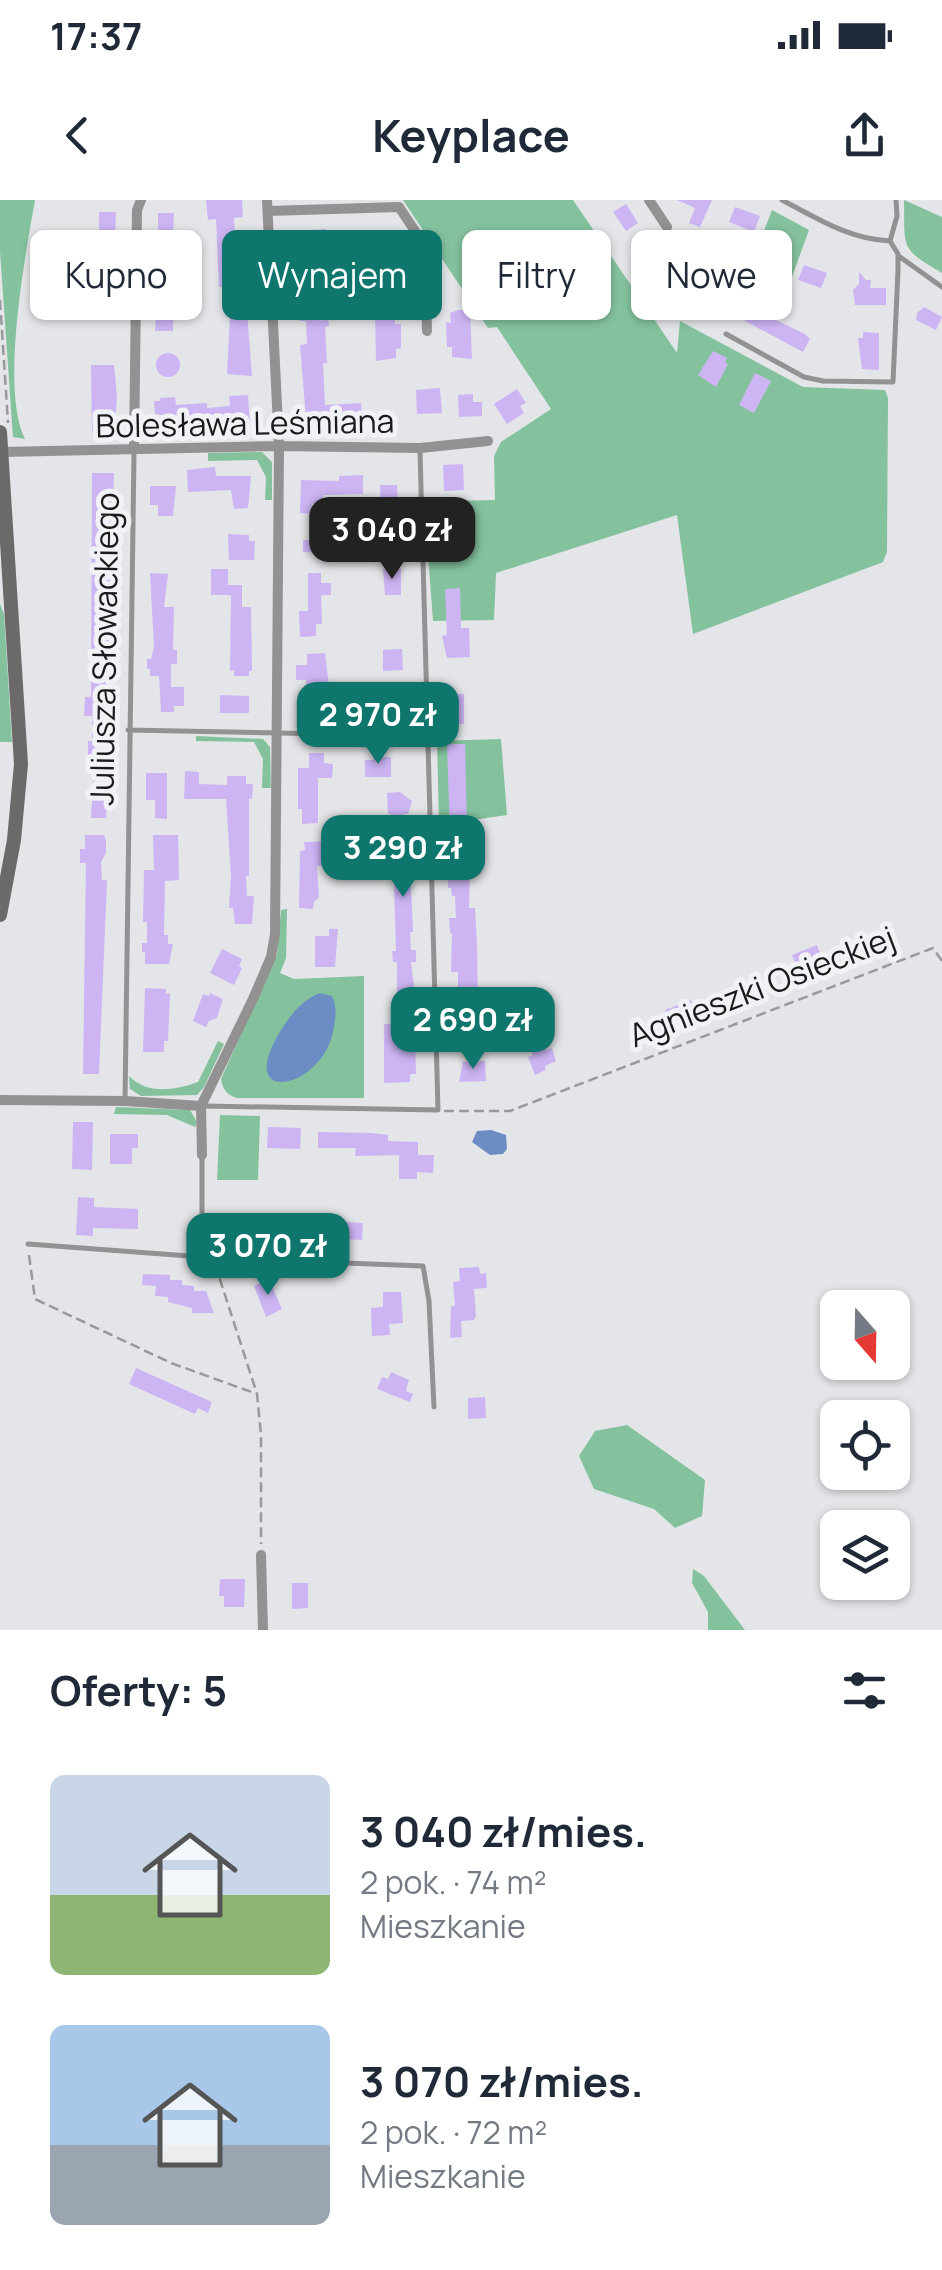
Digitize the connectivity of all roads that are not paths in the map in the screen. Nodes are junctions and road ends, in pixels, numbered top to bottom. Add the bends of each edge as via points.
1 (141, 200) edge
2 (649, 200) edge
3 (782, 200) edge
4 (896, 200) edge
5 (268, 206) edge
6 (668, 227) dead end
7 (890, 241) junction
8 (898, 254) junction
9 (942, 286) edge
10 (426, 330) dead end
11 (726, 334) dead end
12 (4, 441) edge
13 (488, 441) dead end
14 (280, 446) junction
15 (420, 448) junction
16 (134, 450) junction
17 (128, 730) junction
18 (276, 732) junction
19 (428, 736) junction
20 (0, 915) edge
21 (0, 1100) edge
22 (125, 1101) junction
23 (201, 1106) junction
24 (202, 1155) joint
25 (28, 1244) road end
26 (216, 1258) junction
27 (434, 1406) dead end
28 (261, 1556) road end
29 (263, 1630) edge

1 - 16 street, Juliusza Słowackiego
2 - 6 street
3 - 7 lane via 842,232
4 - 7 lane
5 - 10 street via 399,207 425,246
5 - 14 street
7 - 8 lane
8 - 9 lane
8 - 11 lane via 893,382 804,377
12 - 16 street, Bolesława Leśmiana
12 - 20 street via 21,764
13 - 15 street, Bolesława Leśmiana
14 - 15 street, Bolesława Leśmiana
14 - 16 street, Bolesława Leśmiana
14 - 18 street
15 - 19 lane
16 - 17 lane, Juliusza Słowackiego
17 - 18 lane
17 - 22 lane, Juliusza Słowackiego
18 - 19 lane
18 - 23 street via 274,946
19 - 23 lane via 438,1110
21 - 22 street
22 - 23 street
23 - 24 street
24 - 26 lane via 202,1227
25 - 26 lane
26 - 27 lane via 423,1266
28 - 29 street

